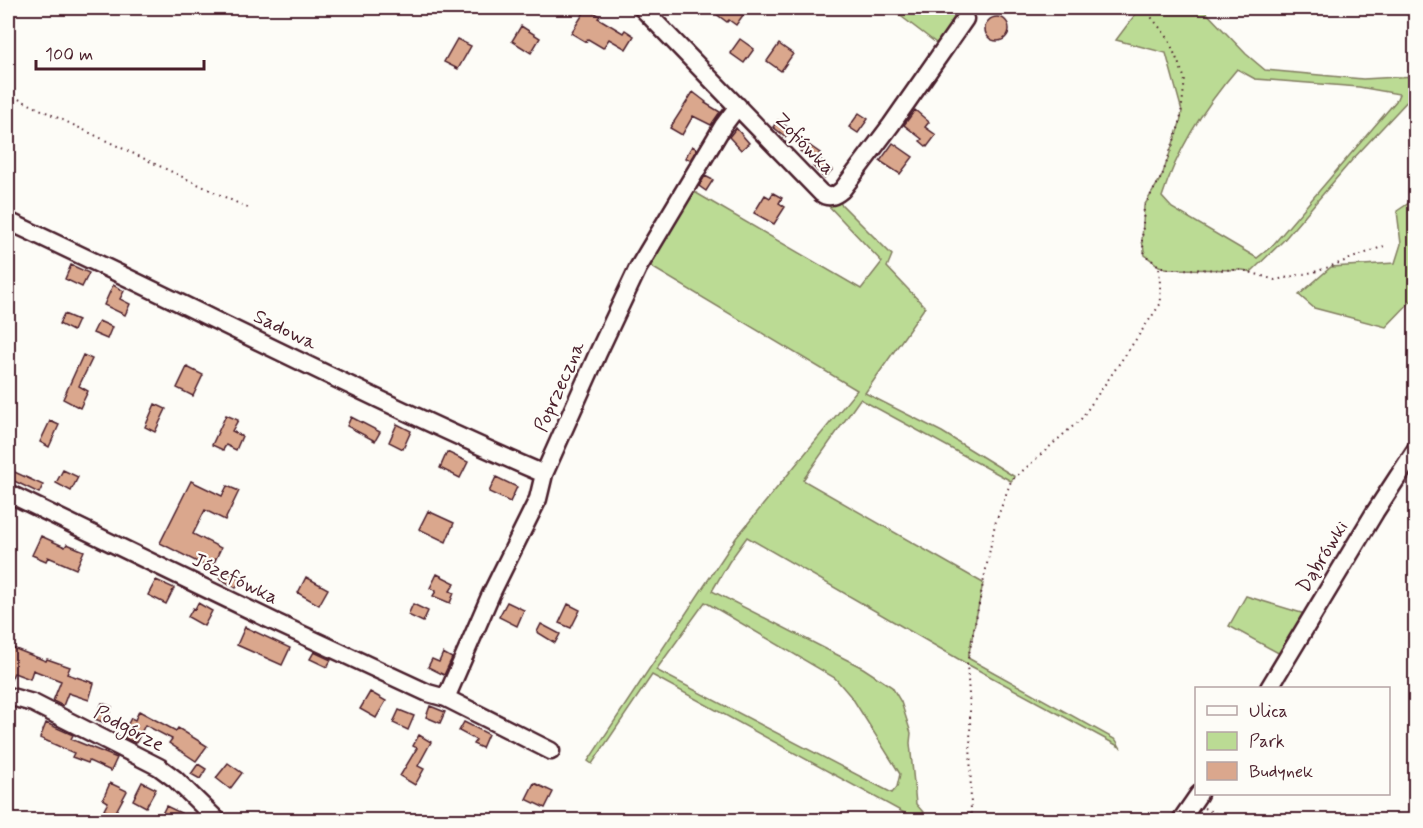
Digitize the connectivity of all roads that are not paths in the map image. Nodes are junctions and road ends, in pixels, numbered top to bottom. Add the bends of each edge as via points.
1 (642, 8) edge
2 (965, 19) dead end
3 (738, 106) junction
4 (8, 221) edge
5 (1416, 448) edge
6 (544, 474) junction
7 (8, 493) edge
8 (1270, 687) edge
9 (8, 696) edge
10 (446, 698) junction
11 (551, 751) dead end
12 (1196, 798) edge
13 (217, 820) edge
14 (1181, 820) edge

1 - 3 street, Zofiówka
2 - 3 street, Zofiówka via 836,196 821,193
3 - 6 street, Poprzeczna via 638,268
4 - 6 street, Sadowa
5 - 8 street, Dąbrówki
6 - 10 street, Poprzeczna via 538,499
7 - 10 street, Józefówka via 277,623
9 - 13 street, Podgórze via 33,703 159,768
10 - 11 street, Józefówka
12 - 14 street

